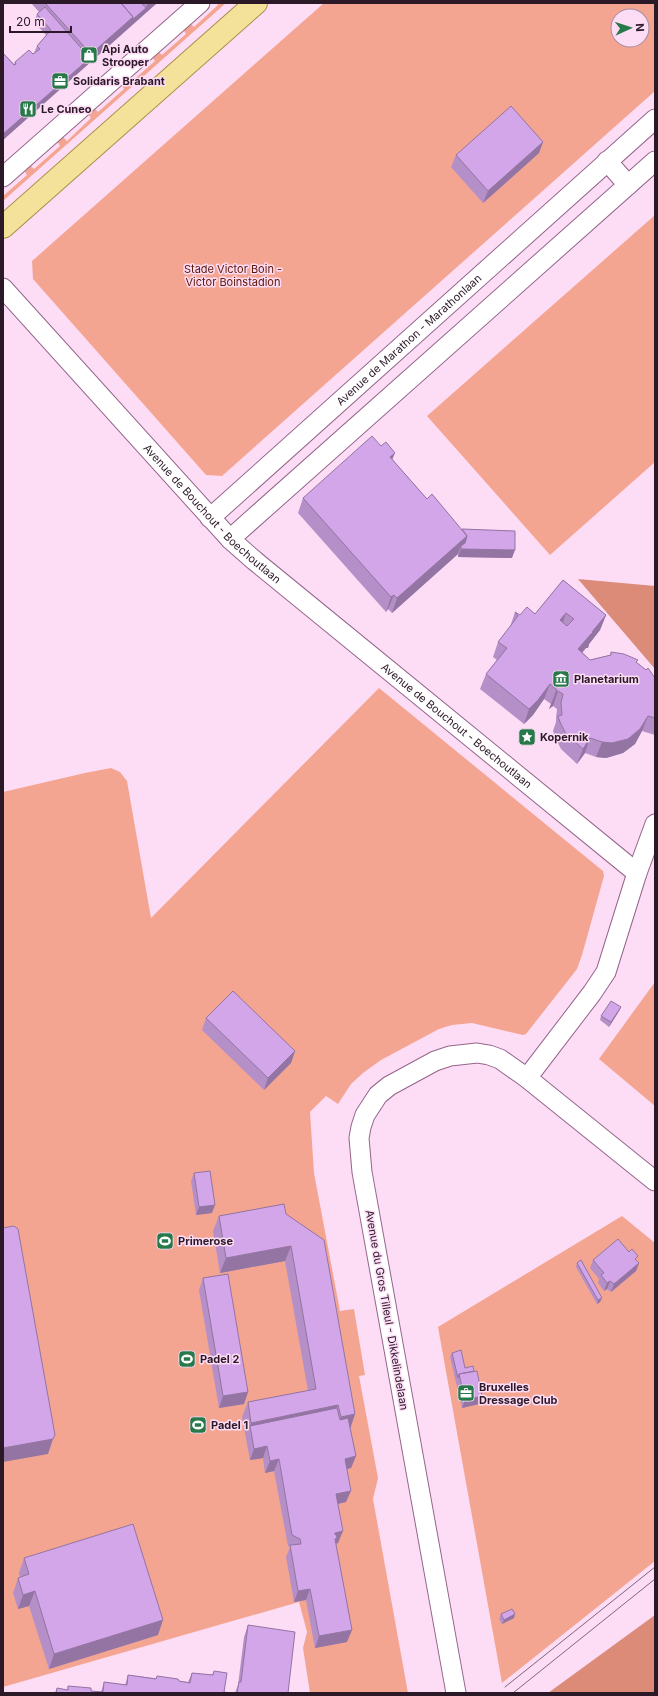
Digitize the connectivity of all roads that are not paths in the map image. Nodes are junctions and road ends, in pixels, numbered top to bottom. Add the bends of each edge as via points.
1 (200, 3) edge
2 (256, 3) edge
3 (655, 119) edge
4 (607, 161) junction
5 (655, 161) edge
6 (3, 177) edge
7 (628, 185) junction
8 (3, 227) edge
9 (3, 288) edge
10 (210, 518) junction
11 (230, 539) junction
12 (655, 824) edge
13 (636, 873) junction
14 (526, 1078) junction
15 (655, 1181) edge
16 (456, 1693) edge

1 - 6 street
2 - 8 main road
3 - 4 street, Avenue de Marathon - Marathonlaan
4 - 7 street
4 - 10 street, Avenue de Marathon - Marathonlaan
5 - 7 street
7 - 11 street
9 - 10 street, Avenue de Bouchout - Boechoutlaan
10 - 11 street, Avenue de Bouchout - Boechoutlaan
11 - 13 street, Avenue de Bouchout - Boechoutlaan
12 - 13 street
13 - 14 street via 606,972 592,994
14 - 15 street
14 - 16 street, Avenue du Gros Tilleul - Dikkelindelaan via 500,1059 489,1055 464,1053 435,1061 389,1086 378,1095 365,1115 359,1138 362,1172

